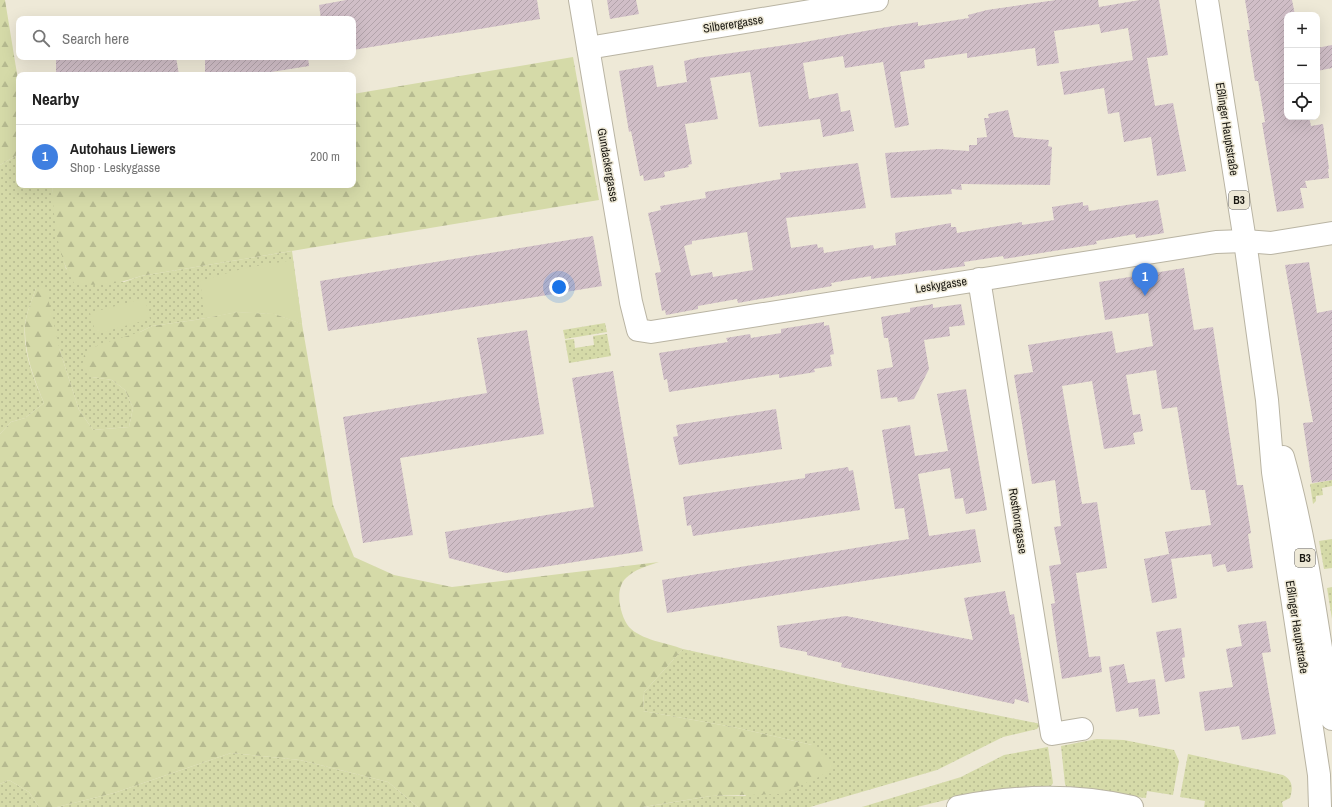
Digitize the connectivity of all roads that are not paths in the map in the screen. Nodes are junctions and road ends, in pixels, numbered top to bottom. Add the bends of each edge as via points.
1 (580, 0) edge
2 (877, 0) edge
3 (1207, 0) edge
4 (844, 2) edge
5 (588, 48) junction
6 (1332, 233) edge
7 (1245, 241) junction
8 (979, 279) junction
9 (638, 330) joint
10 (1267, 400) junction
11 (1332, 719) edge
12 (1082, 729) dead end
13 (958, 807) edge
14 (1132, 807) edge
15 (1320, 807) edge

1 - 5 street, Gundackergasse
2 - 4 street, Silberergasse
3 - 7 street, Eßlinger Hauptstraße / B3
4 - 5 street, Silberergasse
5 - 9 street, Gundackergasse
6 - 7 street, Leskygasse via 1271,243
7 - 8 street, Leskygasse via 1216,242
7 - 10 street, Eßlinger Hauptstraße / B3
8 - 9 street, Leskygasse via 651,332
8 - 12 street, Rosthorngasse via 1052,734
10 - 11 street, Eßlinger Hauptstraße / B3 via 1291,487 1310,581
10 - 15 street, Eßlinger Hauptstraße / B3 via 1273,472 1319,775
13 - 14 street via 1024,799 1062,798

